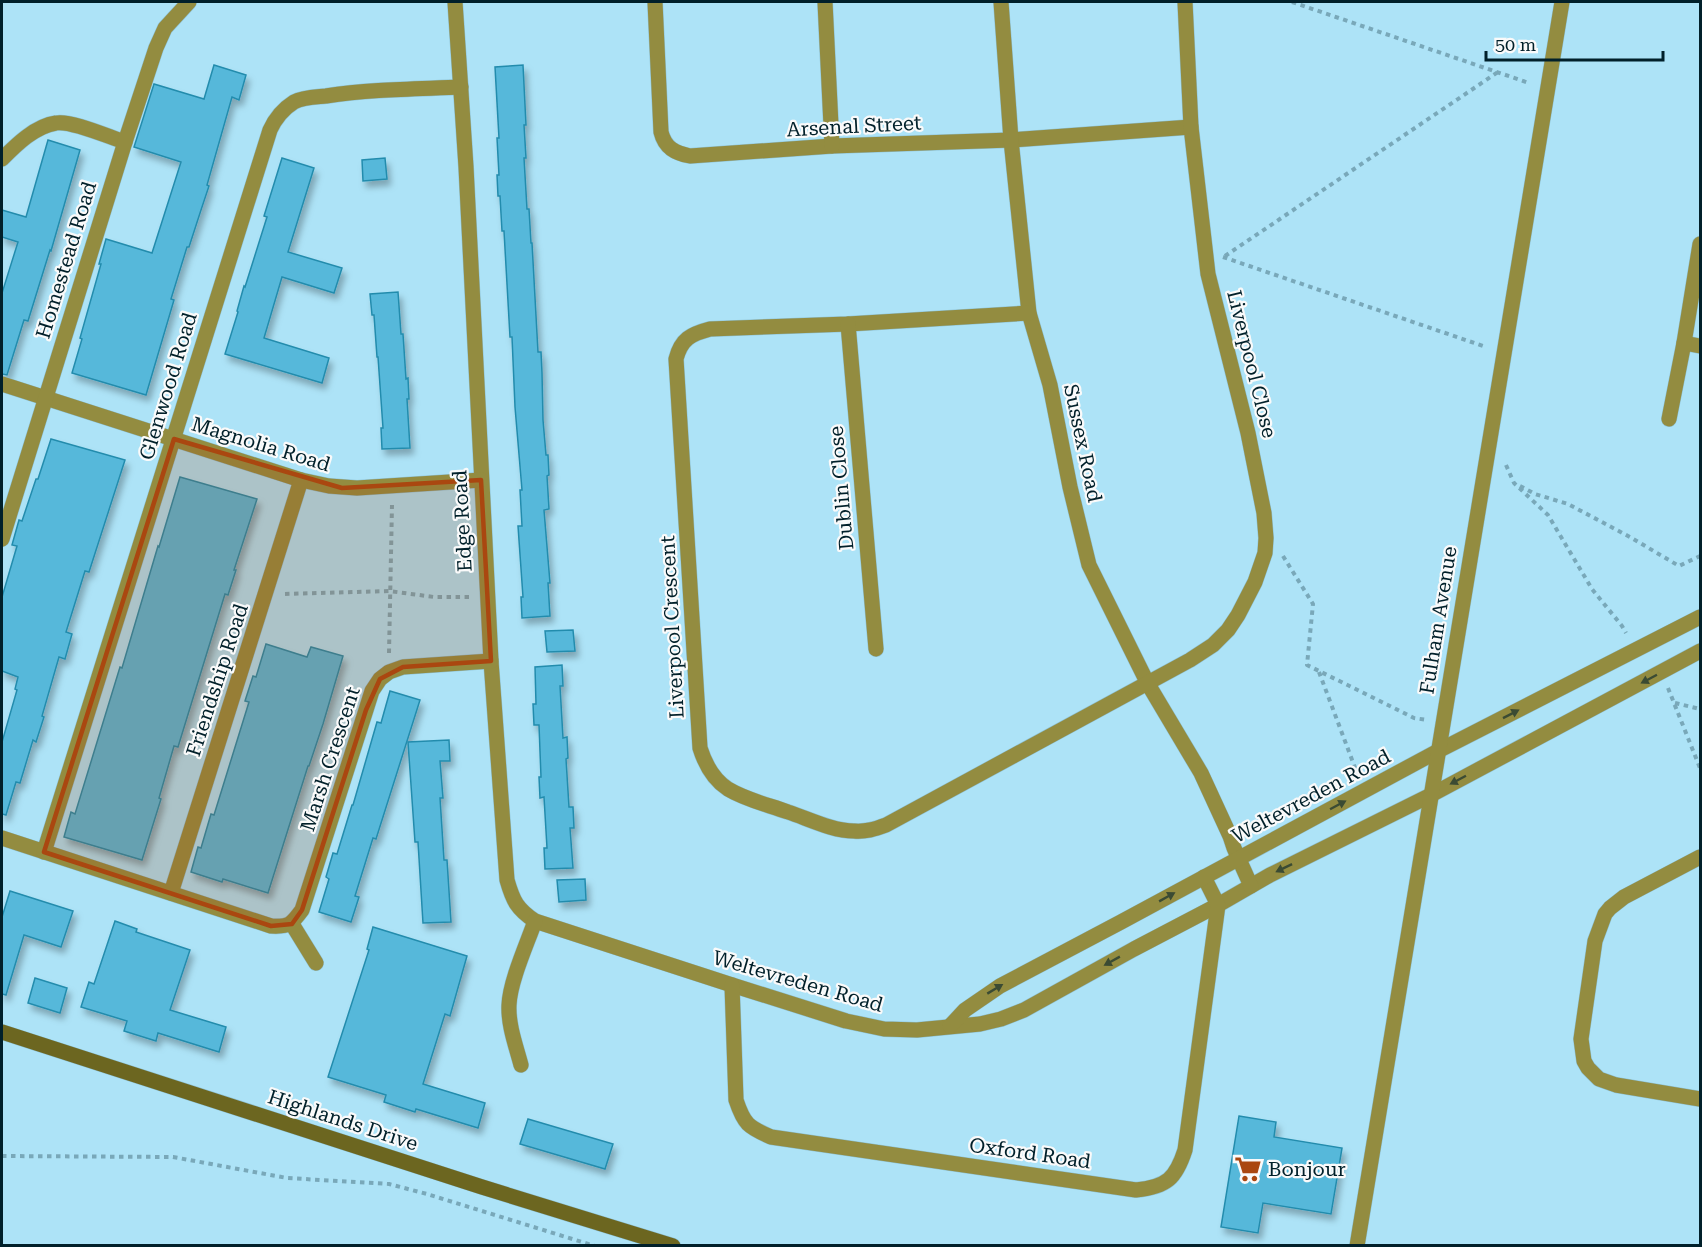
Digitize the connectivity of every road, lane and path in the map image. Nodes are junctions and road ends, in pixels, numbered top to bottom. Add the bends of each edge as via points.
1 (189, 2) edge
2 (456, 2) edge
3 (655, 2) edge
4 (825, 2) edge
5 (1001, 2) edge
6 (1185, 2) edge
7 (1292, 2) edge
8 (1562, 2) edge
9 (1498, 72) junction
10 (461, 87) junction
11 (1547, 88) junction
12 (1191, 127) junction
13 (1011, 140) junction
14 (124, 142) junction
15 (832, 146) junction
16 (2, 159) edge
17 (1701, 244) edge
18 (1223, 257) junction
19 (1208, 274) junction
20 (1029, 313) junction
21 (848, 324) junction
22 (1684, 343) junction
23 (1701, 346) edge
24 (1503, 353) junction
25 (2, 384) edge
26 (46, 398) junction
27 (1669, 419) dead end
28 (174, 439) junction
29 (1504, 461) dead end
30 (302, 480) junction
31 (481, 480) junction
32 (1514, 483) junction
33 (393, 486) junction
34 (2, 539) edge
35 (1265, 553) junction
36 (1701, 556) edge
37 (267, 591) junction
38 (389, 591) junction
39 (488, 597) junction
40 (1701, 617) edge
41 (876, 650) dead end
42 (1635, 650) junction
43 (1701, 651) edge
44 (491, 661) junction
45 (389, 672) junction
46 (1319, 672) junction
47 (1662, 672) junction
48 (1148, 684) junction
49 (1674, 703) junction
50 (1701, 709) edge
51 (1414, 718) dead end
52 (1438, 751) junction
53 (1701, 768) edge
54 (1360, 780) dead end
55 (1431, 795) junction
56 (2, 838) edge
57 (44, 852) junction
58 (1701, 857) edge
59 (1238, 859) junction
60 (1204, 877) junction
61 (1251, 886) junction
62 (171, 893) junction
63 (1218, 904) junction
64 (536, 921) junction
65 (292, 924) junction
66 (637, 954) joint
67 (316, 963) dead end
68 (732, 985) junction
69 (950, 1026) junction
70 (2, 1032) edge
71 (521, 1065) dead end
72 (1701, 1099) edge
73 (2, 1156) edge
74 (595, 1245) edge
75 (673, 1245) edge
76 (1357, 1245) edge

1 - 14 street, Homestead Road via 160,38
2 - 10 street, Edge Road
3 - 15 street, Arsenal Street via 661,132 677,154
4 - 15 street
5 - 13 street, Sussex Road
6 - 12 street, Liverpool Close
7 - 9 path
8 - 11 street, Fulham Avenue
9 - 11 path
9 - 18 path
10 - 28 street, Glenwood Road via 352,92 301,99 279,115 270,130
10 - 31 street, Edge Road
11 - 24 street, Fulham Avenue
12 - 13 street, Arsenal Street
12 - 19 street, Liverpool Close
13 - 15 street, Arsenal Street
13 - 20 street, Sussex Road
14 - 16 street via 57,122 34,132
14 - 26 street, Homestead Road
17 - 22 street
18 - 19 path
18 - 24 path
19 - 35 street, Liverpool Close via 1248,433 1264,513
20 - 21 street, Liverpool Crescent
20 - 48 street, Sussex Road via 1050,385 1089,565
21 - 41 street, Dublin Close
21 - 48 street, Liverpool Crescent via 710,329 690,336 678,350 700,748 715,777 742,796 834,828 870,830 886,825
22 - 23 street
22 - 27 street
24 - 52 street, Fulham Avenue
25 - 26 street, Magnolia Road
26 - 28 street, Magnolia Road
26 - 34 street, Homestead Road
28 - 30 street, Magnolia Road
28 - 57 street, Glenwood Road
29 - 32 path
30 - 33 street, Magnolia Road via 342,488
30 - 37 street, Friendship Road
31 - 33 street, Magnolia Road
31 - 39 street, Edge Road
32 - 36 path via 1535,495 1568,504 1679,566
32 - 42 path via 1548,515 1592,589 1622,626
33 - 38 path
35 - 46 path via 1284,556 1313,604 1307,665
35 - 48 street, Liverpool Close via 1255,582 1228,630 1213,645
37 - 38 path
37 - 62 street, Friendship Road
38 - 39 path via 434,597
38 - 45 path
39 - 44 street, Edge Road
40 - 42 street, Weltevreden Road
52 -> 42 street, Weltevreden Road
43 - 47 street, Weltevreden Road
44 - 45 street
44 - 64 street, Edge Road via 507,880 513,899
45 - 65 street, Marsh Crescent via 372,691 302,910
46 - 51 path
46 - 54 path
47 - 49 path
47 -> 55 street, Weltevreden Road
48 - 59 street, Sussex Road via 1201,773
49 - 50 path
49 - 53 path
52 - 55 street, Fulham Avenue
59 -> 52 street, Weltevreden Road
55 -> 61 street, Weltevreden Road
55 - 76 street, Fulham Avenue
56 - 57 street
57 - 62 street
58 - 72 street via 1624,897 1605,914 1595,941 1581,1039 1584,1061 1599,1079
59 - 60 street, Weltevreden Road
59 - 61 street, Sussex Road
60 - 63 street
69 -> 60 street, Weltevreden Road via 965,1010 1000,986
61 - 63 street, Weltevreden Road
62 - 65 street via 271,926
63 - 68 street, Oxford Road via 1185,1150 1179,1168 1168,1181 1154,1188 1136,1190 771,1137 753,1129 742,1117 736,1100
63 -> 69 street, Weltevreden Road via 1024,1010 980,1024
64 - 66 street, Edge Road
64 - 71 street via 508,1008
65 - 67 street
66 - 68 street, Weltevreden Road
68 - 69 street, Weltevreden Road via 884,1029
70 - 75 main road, Highlands Drive
73 - 74 path via 173,1156 287,1178 389,1184

